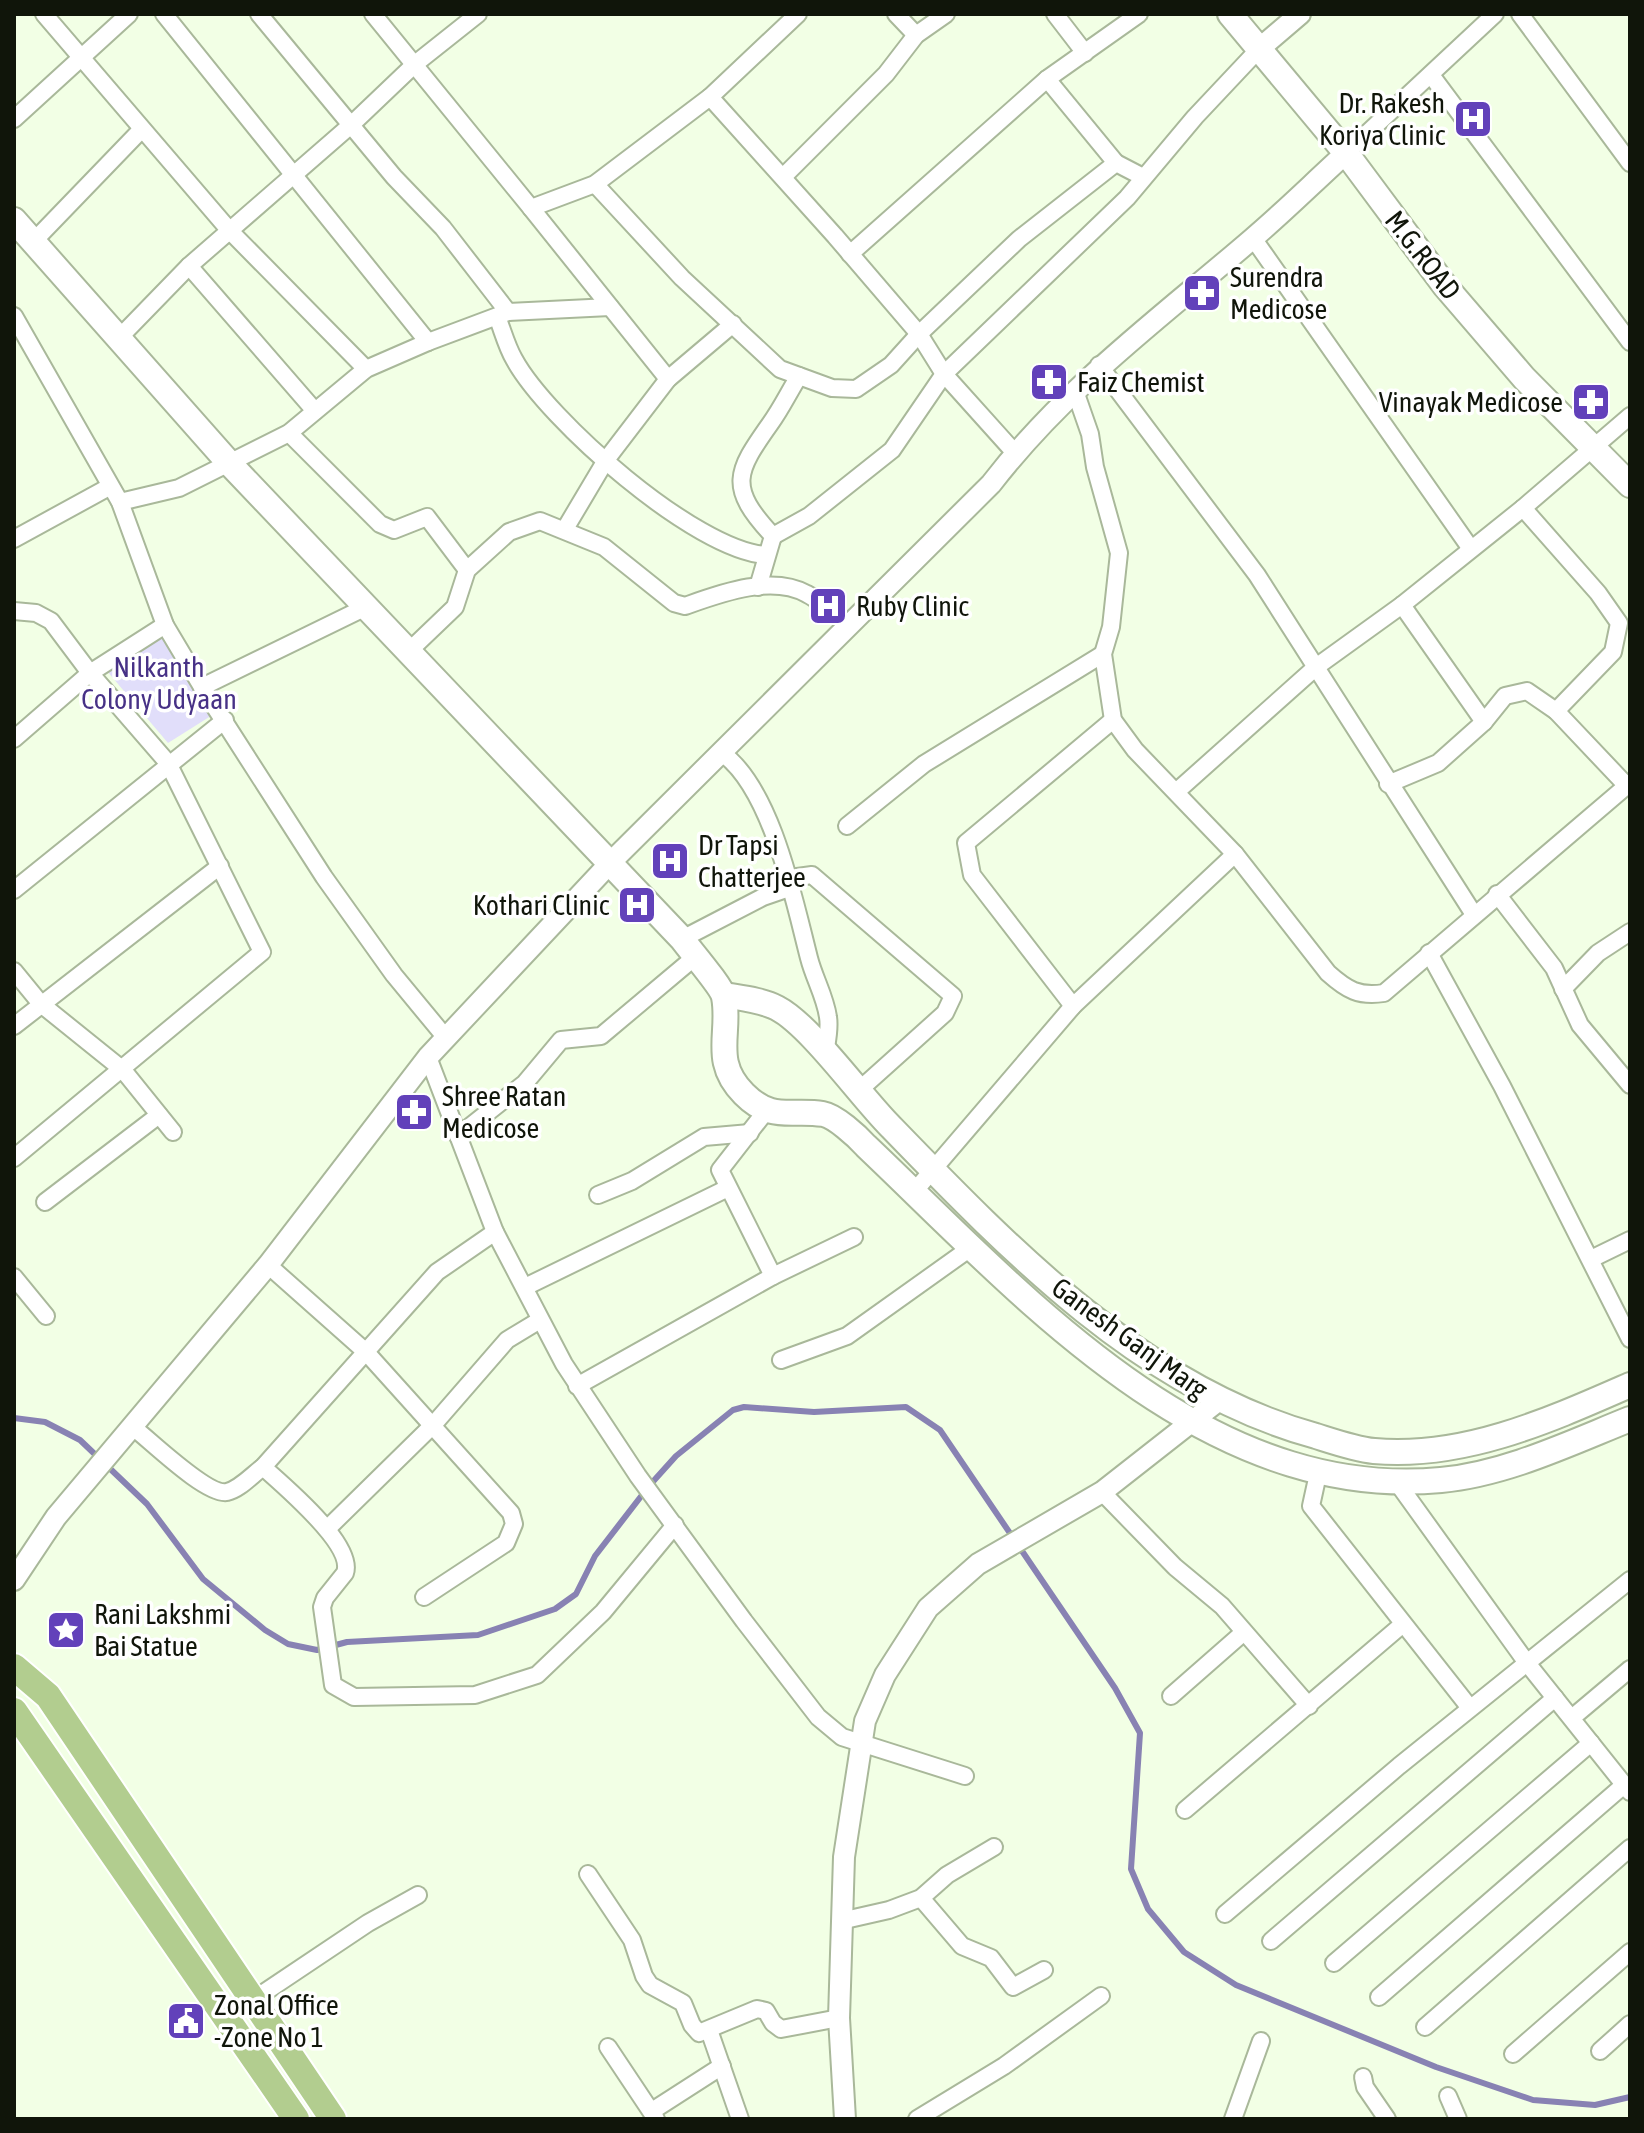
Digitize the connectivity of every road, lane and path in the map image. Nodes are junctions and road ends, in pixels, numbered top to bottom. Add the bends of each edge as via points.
1 (44, 14) edge
2 (129, 14) edge
3 (164, 14) edge
4 (259, 14) edge
5 (373, 14) edge
6 (478, 14) edge
7 (798, 14) edge
8 (896, 14) edge
9 (946, 14) edge
10 (1055, 14) edge
11 (1139, 14) edge
12 (1300, 14) edge
13 (1495, 14) edge
14 (1520, 14) edge
15 (1236, 16) edge
16 (916, 35) junction
17 (1259, 49) junction
18 (1085, 53) junction
19 (79, 59) junction
20 (415, 64) junction
21 (1431, 75) junction
22 (1047, 79) junction
23 (710, 97) junction
24 (14, 119) edge
25 (351, 125) junction
26 (141, 130) junction
27 (1346, 153) junction
28 (1116, 163) junction
29 (1630, 163) edge
30 (293, 175) junction
31 (783, 177) junction
32 (1143, 177) junction
33 (595, 184) junction
34 (531, 208) junction
35 (14, 220) edge
36 (230, 231) junction
37 (1253, 238) junction
38 (33, 242) junction
39 (850, 254) junction
40 (189, 266) junction
41 (610, 307) junction
42 (14, 316) edge
43 (503, 316) junction
44 (733, 324) junction
45 (919, 334) junction
46 (120, 337) junction
47 (428, 342) junction
48 (1630, 342) edge
49 (1099, 365) junction
50 (366, 369) junction
51 (944, 374) junction
52 (799, 376) junction
53 (668, 379) junction
54 (1075, 391) junction
55 (315, 411) junction
56 (1630, 416) edge
57 (289, 433) junction
58 (1592, 448) junction
59 (1015, 453) junction
60 (606, 460) junction
61 (230, 464) junction
62 (1630, 485) edge
63 (109, 487) junction
64 (120, 502) junction
65 (1523, 508) junction
66 (565, 529) junction
67 (773, 536) junction
68 (14, 539) edge
69 (1471, 549) junction
70 (766, 555) junction
71 (467, 570) junction
72 (758, 587) junction
73 (1402, 605) junction
74 (366, 607) junction
75 (14, 611) edge
76 (846, 624) junction
77 (165, 625) junction
78 (1623, 651) edge
79 (408, 652) junction
80 (1103, 654) junction
81 (1316, 667) junction
82 (90, 673) junction
83 (202, 687) junction
84 (1556, 711) junction
85 (225, 720) junction
86 (1113, 720) junction
87 (1484, 722) junction
88 (14, 739) edge
89 (722, 753) junction
90 (168, 763) junction
91 (1388, 784) junction
92 (1628, 784) edge
93 (1176, 792) junction
94 (847, 826) dead end
95 (1235, 854) junction
96 (611, 862) junction
97 (220, 866) junction
98 (791, 882) junction
99 (14, 890) edge
100 (1497, 894) junction
101 (1473, 913) junction
102 (1630, 932) edge
103 (689, 948) junction
104 (1429, 953) junction
105 (14, 971) edge
106 (1563, 989) junction
107 (724, 995) junction
108 (41, 1004) junction
109 (1073, 1006) junction
110 (14, 1026) edge
111 (446, 1038) junction
112 (825, 1053) junction
113 (428, 1057) junction
114 (123, 1070) junction
115 (1630, 1085) edge
116 (857, 1092) junction
117 (766, 1111) junction
118 (159, 1115) junction
119 (173, 1132) dead end
120 (750, 1133) junction
121 (458, 1136) junction
122 (14, 1158) edge
123 (931, 1169) junction
124 (728, 1188) junction
125 (913, 1193) junction
126 (598, 1195) dead end
127 (45, 1202) dead end
128 (495, 1232) junction
129 (854, 1237) dead end
130 (1630, 1240) edge
131 (969, 1249) junction
132 (1591, 1259) junction
133 (268, 1265) junction
134 (773, 1276) junction
135 (14, 1277) edge
136 (525, 1287) junction
137 (46, 1316) dead end
138 (540, 1320) junction
139 (1630, 1339) edge
140 (366, 1352) junction
141 (781, 1360) dead end
142 (1630, 1385) edge
143 (577, 1386) junction
144 (1218, 1401) junction
145 (1630, 1419) edge
146 (1193, 1421) junction
147 (434, 1424) junction
148 (134, 1428) junction
149 (263, 1467) junction
150 (1318, 1474) junction
151 (1396, 1481) junction
152 (1102, 1492) junction
153 (671, 1520) junction
154 (327, 1529) junction
155 (14, 1580) edge
156 (1630, 1580) edge
157 (424, 1597) dead end
158 (1403, 1624) junction
159 (1244, 1632) junction
160 (1527, 1663) junction
161 (14, 1667) edge
162 (1630, 1669) edge
163 (1171, 1696) dead end
164 (1555, 1698) junction
165 (1309, 1706) junction
166 (1470, 1708) junction
167 (14, 1711) edge
168 (1573, 1717) junction
169 (861, 1741) junction
170 (1591, 1743) junction
171 (965, 1776) dead end
172 (1627, 1789) edge
173 (1185, 1810) dead end
174 (994, 1847) dead end
175 (1630, 1848) edge
176 (588, 1874) dead end
177 (418, 1895) dead end
178 (921, 1898) junction
179 (1225, 1914) dead end
180 (845, 1920) junction
181 (1271, 1941) dead end
182 (1630, 1952) edge
183 (1334, 1963) dead end
184 (1044, 1970) dead end
185 (1101, 1996) dead end
186 (1379, 1997) dead end
187 (253, 2000) junction
188 (839, 2018) junction
189 (1630, 2024) edge
190 (1425, 2027) dead end
191 (709, 2030) junction
192 (1261, 2041) dead end
193 (608, 2047) dead end
194 (1600, 2051) dead end
195 (1513, 2054) dead end
196 (722, 2066) junction
197 (1363, 2077) dead end
198 (1448, 2096) dead end
199 (654, 2115) edge
200 (296, 2119) edge
201 (333, 2119) edge
202 (740, 2119) edge
203 (845, 2119) edge
204 (917, 2119) edge
205 (1233, 2119) edge
206 (1387, 2119) edge
207 (1458, 2119) edge

1 - 19 street
2 - 19 street
3 - 30 street
4 - 25 street
5 - 20 street
6 - 20 street
7 - 23 street
8 - 16 street
9 - 16 street
10 - 18 street
11 - 18 street
12 - 17 street
13 - 21 street
14 - 29 street
15 - 17 main road, M.G.ROAD
16 - 31 street via 886,74
17 - 27 main road, M.G.ROAD
17 - 32 street
18 - 22 street
19 - 24 street
19 - 26 street
20 - 25 street
20 - 34 street
21 - 27 street
21 - 48 street
22 - 28 street
22 - 39 street
23 - 31 street
23 - 33 street
25 - 30 street
25 - 43 street via 443,228
26 - 36 street
26 - 38 street
27 - 37 street
27 - 58 main road, M.G.ROAD via 1445,286
28 - 32 street
28 - 45 street via 1019,239
30 - 36 street
30 - 47 street
31 - 39 street
32 - 51 street
33 - 34 street
33 - 44 street via 682,278
34 - 41 street
35 - 38 main road
36 - 40 street
36 - 50 street
37 - 49 street
37 - 69 street
38 - 46 main road
39 - 45 street
40 - 46 street
40 - 55 street
41 - 43 street
41 - 53 street
42 - 63 street
43 - 47 street
43 - 60 street via 514,360
44 - 52 street via 780,369
44 - 53 street
45 - 51 street
45 - 52 street via 891,365 856,389 832,388
46 - 61 main road
47 - 50 street
49 - 54 street
49 - 81 street via 1257,575
50 - 55 street
51 - 59 street
51 - 67 street via 892,450 809,516
52 - 67 street via 740,471 743,490
53 - 60 street
54 - 59 street
54 - 80 street via 1119,553
55 - 57 street
56 - 58 street
57 - 61 street
57 - 71 street via 380,524 394,530 427,517
58 - 62 main road, M.G.ROAD
58 - 65 street
59 - 76 street via 991,484
60 - 66 street
60 - 70 street via 665,507 724,544
61 - 64 street via 179,488
61 - 74 main road
63 - 64 street
63 - 68 street
64 - 77 street
65 - 69 street
65 - 78 street via 1613,611
66 - 71 street via 540,521 509,532
66 - 72 street via 613,553 674,603 685,606
67 - 70 street
69 - 73 street
70 - 72 street
71 - 79 street via 455,607
72 - 76 street via 804,592
73 - 81 street
73 - 87 street
74 - 79 main road
74 - 83 street
75 - 82 street via 51,621
76 - 89 street
77 - 82 street
77 - 83 street
78 - 84 street
79 - 96 main road
80 - 86 street
80 - 94 street via 924,764
81 - 91 street
81 - 93 street
82 - 88 street
82 - 90 street
83 - 85 street
84 - 87 street via 1527,691 1517,691 1505,696
84 - 92 street
85 - 90 street
85 - 111 street via 324,877
86 - 93 street
86 - 109 street via 966,843 972,875
87 - 91 street via 1438,763
89 - 96 street
89 - 98 street via 749,784
90 - 97 street
90 - 99 street
91 - 101 street
92 - 100 street
93 - 95 street
95 - 104 street via 1344,987 1364,996 1384,993
95 - 109 street
96 - 103 main road
96 - 111 street
97 - 108 street
97 - 114 street via 262,952
98 - 103 street
98 - 112 street via 827,1010
98 - 116 street via 812,875 953,996 945,1013
100 - 101 street
100 - 106 street via 1554,968
101 - 104 street
102 - 106 street via 1598,953
103 - 107 main road
103 - 121 street via 601,1036 561,1040 525,1083
104 - 132 street
105 - 108 street
106 - 115 street via 1580,1025
107 - 112 main road, Ganesh Ganj Marg via 777,1008
107 - 117 main road via 722,1035 730,1075 743,1094
108 - 110 street
108 - 114 street
109 - 123 street
111 - 113 street
112 - 116 main road, Ganesh Ganj Marg
113 - 121 street
113 - 133 street
114 - 118 street
114 - 122 street
116 - 123 main road, Ganesh Ganj Marg
117 - 120 street
117 - 125 main road via 825,1114 864,1143
118 - 119 street
118 - 127 street
120 - 124 street via 720,1170
120 - 126 street via 704,1137 632,1181
121 - 128 street
123 - 125 street
123 - 144 main road, Ganesh Ganj Marg via 1101,1324
124 - 134 street
124 - 136 street
125 - 131 main road
128 - 136 street
128 - 140 street via 437,1272
129 - 134 street
130 - 132 street
131 - 141 street via 847,1336
131 - 146 main road via 1077,1343
132 - 139 street
133 - 140 street
133 - 148 street
134 - 143 street
135 - 137 street
136 - 138 street
138 - 143 street
138 - 147 street via 507,1340
140 - 147 street
140 - 149 street
142 - 144 main road, Ganesh Ganj Marg via 1518,1431 1431,1450 1354,1447 1270,1424
143 - 153 street
144 - 146 street
145 - 151 main road via 1479,1474
146 - 150 main road
146 - 152 street
147 - 154 street
147 - 157 street via 511,1513 514,1524 506,1543
148 - 149 street via 217,1492 238,1487
148 - 155 street via 56,1517
149 - 154 street
150 - 151 main road
150 - 158 street via 1311,1506
151 - 160 street
152 - 159 street
152 - 169 street via 978,1564 928,1608 885,1675
153 - 154 street via 603,1612 537,1675 475,1695 354,1697 341,1692 332,1680 325,1598 347,1568 345,1555
153 - 169 street via 818,1717 842,1737
156 - 160 street
158 - 165 street
158 - 166 street
159 - 163 street
159 - 165 street
160 - 164 street
160 - 166 street
161 - 187 main road via 48,1696
162 - 168 street
164 - 168 street
164 - 181 street
165 - 173 street
166 - 179 street
167 - 200 main road
168 - 170 street
169 - 171 street
169 - 180 street via 844,1857
170 - 172 street
170 - 183 street
172 - 186 street
174 - 178 street
175 - 190 street
176 - 191 street via 632,1940 650,1985 683,2003 695,2030
177 - 187 street
178 - 180 street
178 - 184 street via 962,1946 991,1958 1013,1987
180 - 188 street
182 - 195 street
185 - 204 street via 1004,2066
187 - 201 main road
188 - 191 street via 781,2029 766,2011 757,2009
188 - 203 street
189 - 194 street
191 - 196 street
192 - 205 street
193 - 199 street
196 - 199 street
196 - 202 street
197 - 206 street
198 - 207 street

